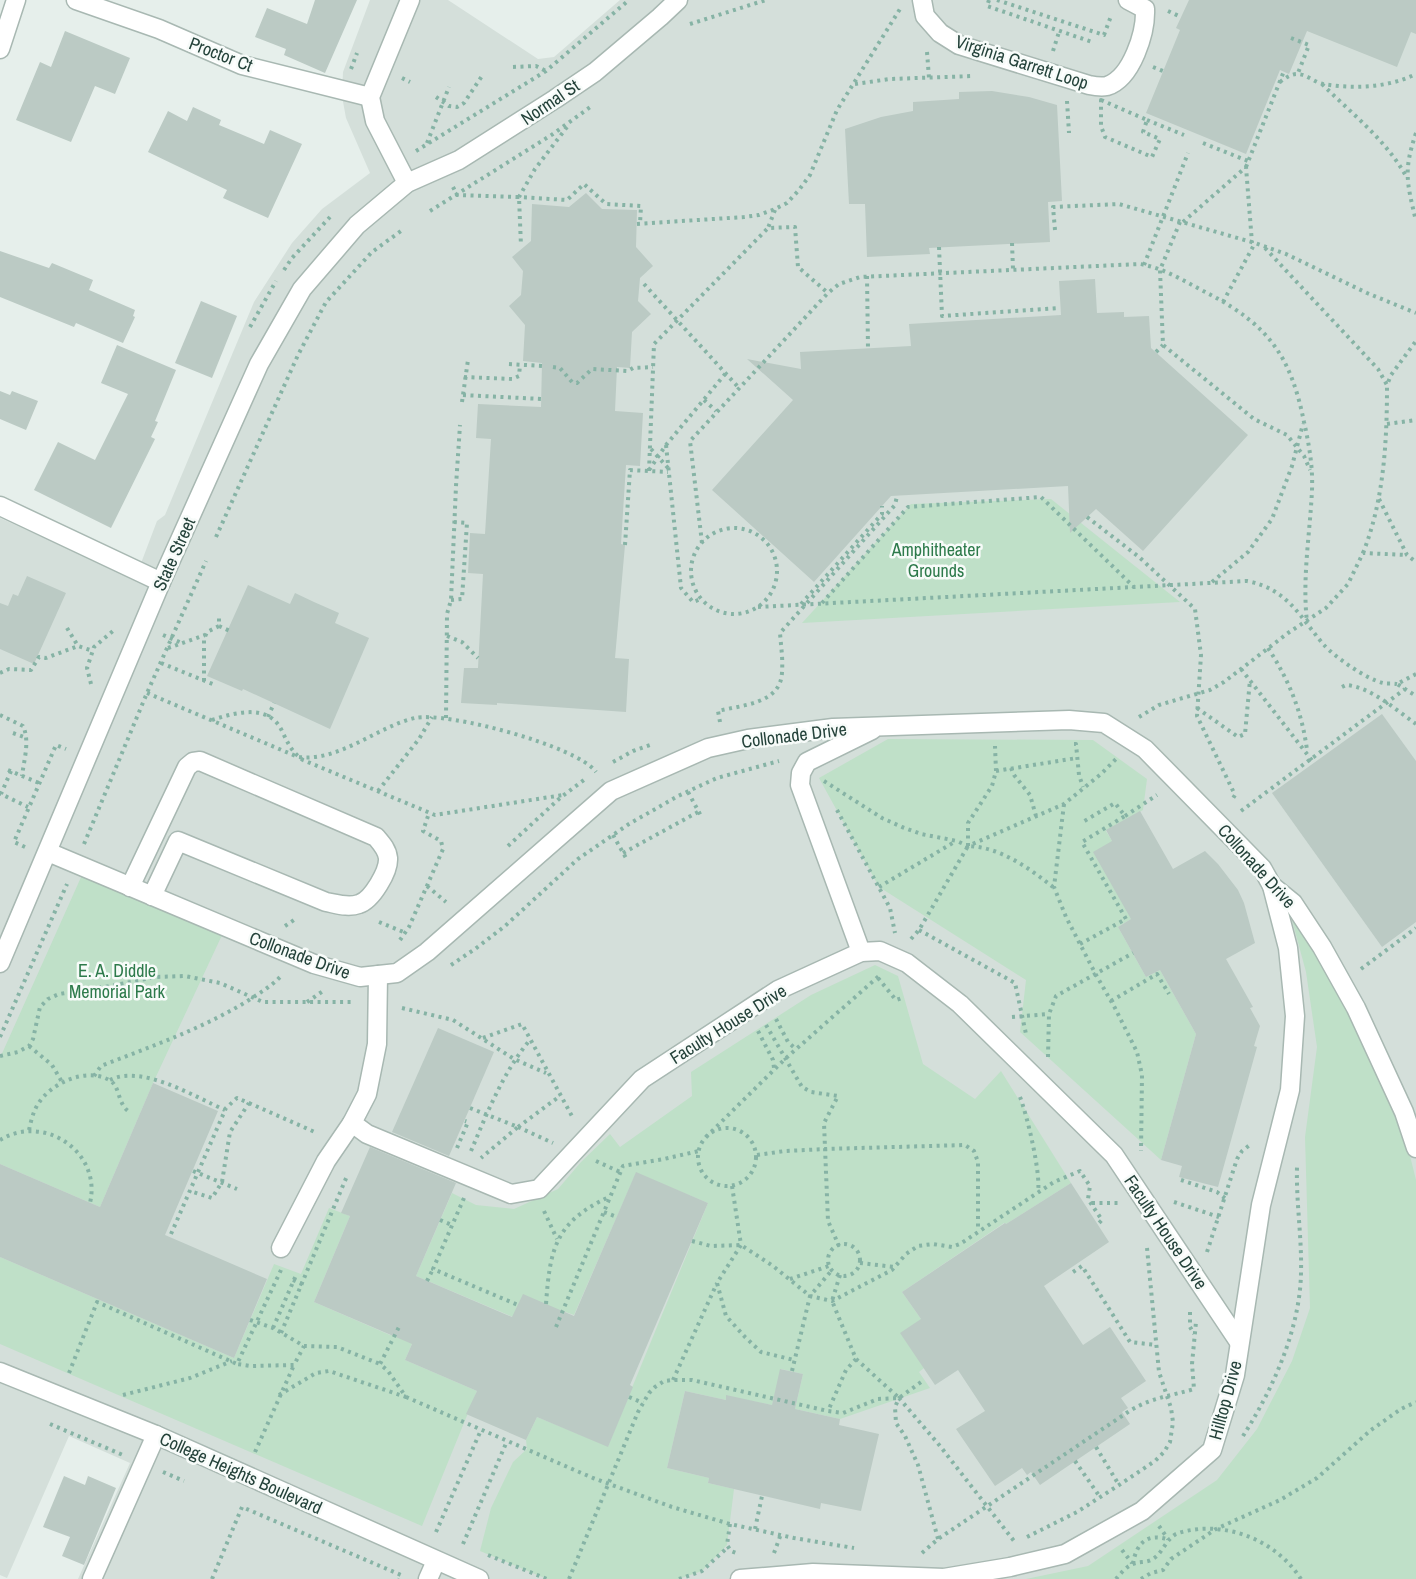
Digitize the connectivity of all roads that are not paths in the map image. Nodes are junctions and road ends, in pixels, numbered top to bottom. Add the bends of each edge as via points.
1 (16, 0) edge
2 (76, 0) edge
3 (410, 0) edge
4 (678, 0) edge
5 (922, 0) edge
6 (1128, 0) edge
7 (0, 49) edge
8 (370, 97) junction
9 (407, 183) junction
10 (0, 506) edge
11 (161, 582) junction
12 (878, 726) junction
13 (156, 831) junction
14 (178, 841) junction
15 (48, 852) junction
16 (1272, 886) junction
17 (130, 887) junction
18 (152, 896) junction
19 (861, 952) junction
20 (0, 963) edge
21 (378, 975) junction
22 (352, 1123) junction
23 (1416, 1148) edge
24 (282, 1258) road end
25 (1239, 1342) junction
26 (0, 1372) edge
27 (156, 1435) junction
28 (436, 1561) junction
29 (92, 1579) edge
30 (428, 1579) edge
31 (479, 1579) edge
32 (740, 1579) edge

1 - 7 street
2 - 8 street, Proctor Ct via 242,64
3 - 8 street
4 - 9 street, Normal St via 595,72 459,160
5 - 6 street, Virginia Garrett Loop via 925,16 940,33 959,45 1106,87 1122,78 1146,22 1145,9
8 - 9 street via 375,121
9 - 11 street, State Street via 357,225 302,289 259,364
10 - 11 street
11 - 15 street, State Street
12 - 16 street, Collonade Drive via 1070,720 1104,723 1145,749 1262,868
12 - 19 street via 807,762 800,785
12 - 21 street, Collonade Drive via 833,728 708,748 611,790 416,961 398,973
13 - 14 street
13 - 14 street via 187,767 200,761 376,837 388,856 370,899 345,906 326,902
13 - 17 street
14 - 18 street
15 - 17 street, Collonade Drive
15 - 20 street, State Street
16 - 23 street, Collonade Drive via 1293,903 1356,1008 1404,1112
16 - 25 street, Hilltop Drive via 1288,948 1296,1016 1290,1090 1261,1205
17 - 18 street, Collonade Drive
18 - 21 street, Collonade Drive via 314,964 360,977
19 - 22 street, Faculty House Drive via 778,990 642,1079 539,1189 511,1194 367,1134
19 - 25 street, Faculty House Drive via 880,951 907,963 960,1004 1114,1155
21 - 22 street via 377,1044 367,1094
22 - 24 street via 326,1161
25 - 32 street, Hilltop Drive via 1235,1375 1212,1450 1142,1510 1065,1554 944,1578 813,1573
26 - 27 street, College Heights Boulevard
27 - 28 street, College Heights Boulevard
27 - 29 street
28 - 30 street
28 - 31 street, College Heights Boulevard

